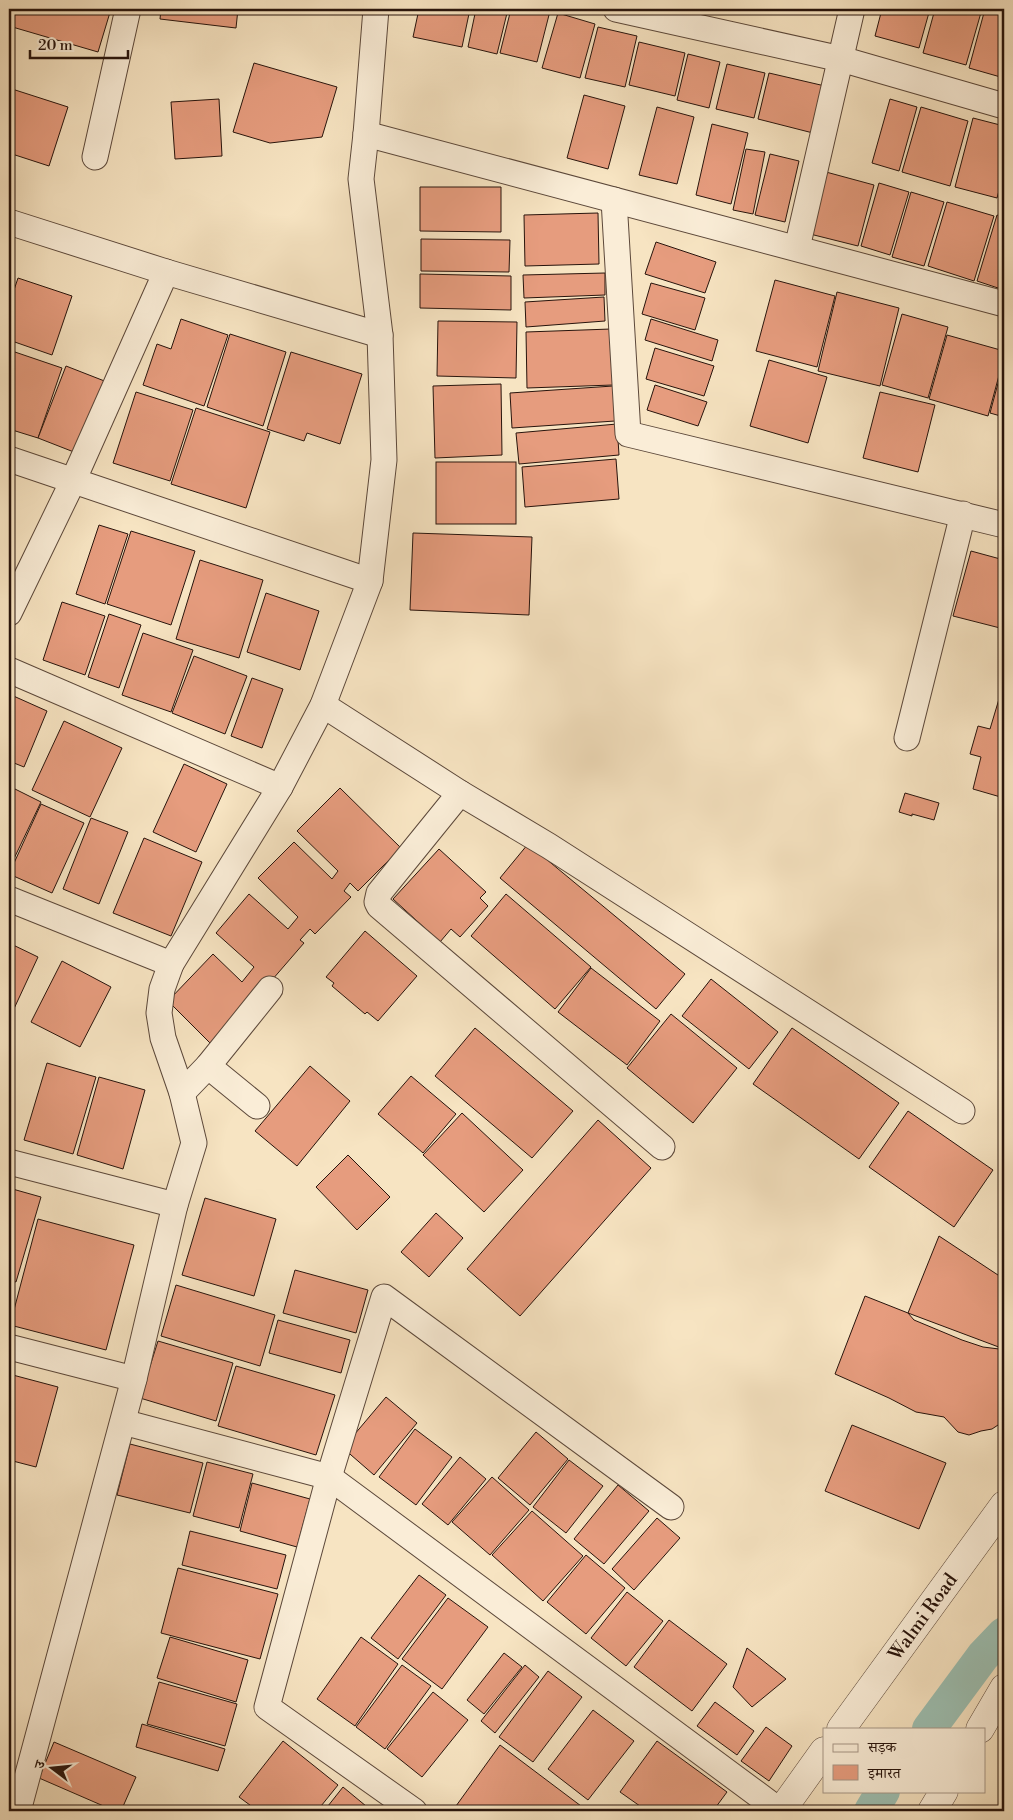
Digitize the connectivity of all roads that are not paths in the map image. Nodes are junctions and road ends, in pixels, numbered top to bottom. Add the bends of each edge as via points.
1 (128, 9) edge
2 (376, 9) edge
3 (619, 9) edge
4 (852, 9) edge
5 (841, 59) junction
6 (1004, 106) edge
7 (366, 134) junction
8 (95, 157) dead end
9 (614, 200) junction
10 (9, 222) edge
11 (797, 248) junction
12 (166, 272) junction
13 (1004, 304) edge
14 (380, 335) junction
15 (9, 459) edge
16 (73, 481) junction
17 (962, 514) junction
18 (1004, 525) edge
19 (370, 581) junction
20 (9, 613) edge
21 (9, 670) edge
22 (323, 704) junction
23 (907, 738) dead end
24 (280, 787) junction
25 (460, 793) junction
26 (9, 898) edge
27 (171, 964) junction
28 (270, 989) dead end
29 (208, 1066) junction
30 (182, 1093) junction
31 (257, 1106) dead end
32 (962, 1111) dead end
33 (662, 1147) dead end
34 (9, 1162) edge
35 (175, 1205) junction
36 (9, 1347) edge
37 (134, 1379) junction
38 (122, 1422) junction
39 (329, 1477) junction
40 (1004, 1505) edge
41 (671, 1507) dead end
42 (1004, 1688) edge
43 (842, 1728) edge
44 (981, 1728) edge
45 (823, 1753) edge
46 (943, 1792) edge
47 (18, 1811) edge
48 (414, 1811) edge
49 (780, 1811) edge
50 (932, 1811) edge

1 - 8 street
2 - 7 street
3 - 5 street
4 - 5 street
5 - 6 street
5 - 11 street
7 - 9 street
7 - 14 street via 360,179
9 - 11 street
9 - 17 street via 628,434
10 - 12 street
11 - 13 street
12 - 14 street
12 - 16 street
14 - 19 street via 384,460
15 - 16 street
16 - 19 street
16 - 20 street
17 - 18 street
17 - 23 street
19 - 22 street
21 - 24 street
22 - 24 street
22 - 25 street
24 - 27 street
25 - 32 street via 550,846
25 - 33 street via 379,893 379,906
26 - 27 street
27 - 30 street via 162,989 159,1013
28 - 29 street
29 - 30 street
29 - 31 street
30 - 35 street via 194,1143
34 - 35 street
35 - 37 street
36 - 37 street
37 - 38 street
38 - 39 street
38 - 47 street
39 - 41 street via 384,1297
39 - 48 street via 267,1707
39 - 49 street
40 - 43 street, Walmi Road
42 - 44 street
45 - 49 street
46 - 50 street

